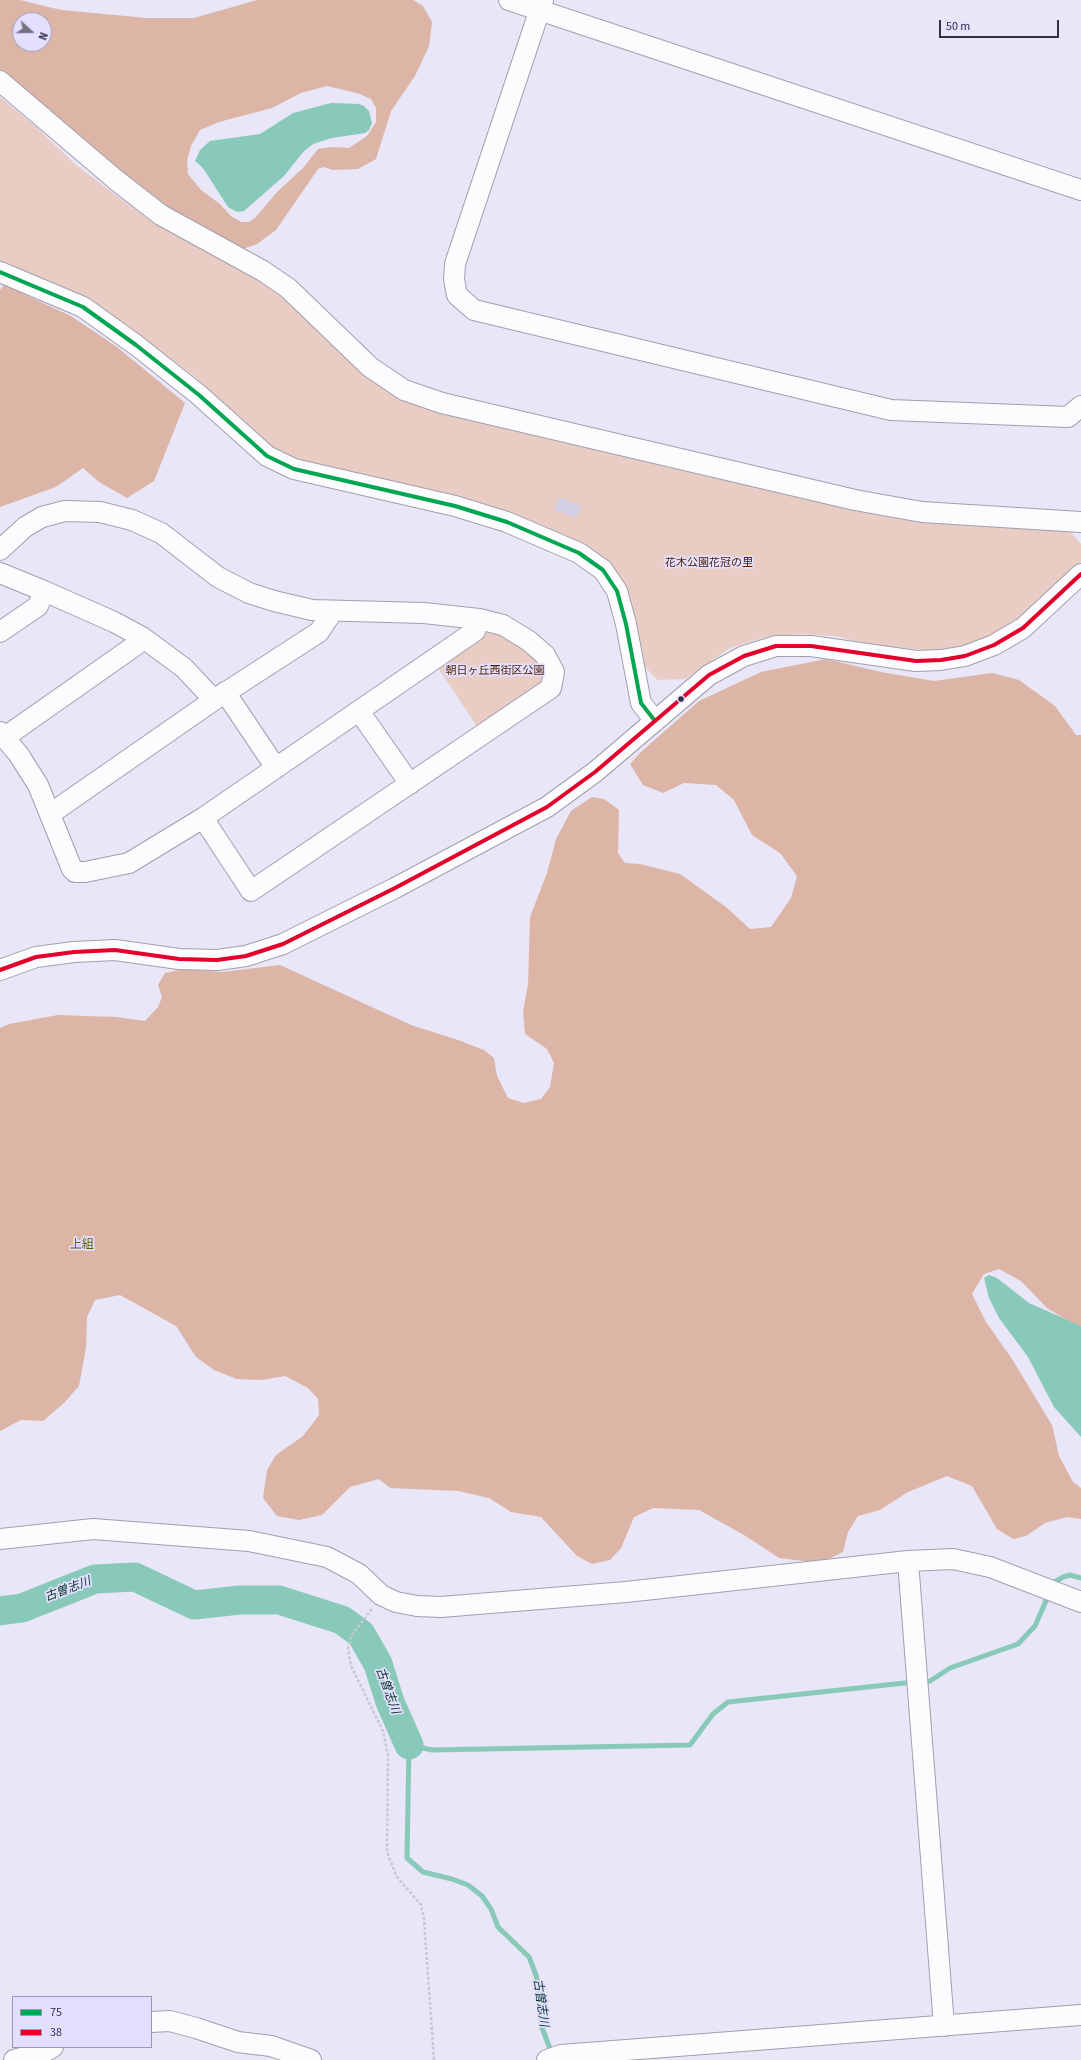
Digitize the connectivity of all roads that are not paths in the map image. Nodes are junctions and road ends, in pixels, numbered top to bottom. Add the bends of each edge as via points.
1 (509, 0) edge
2 (541, 5) edge
3 (0, 81) edge
4 (1081, 190) edge
5 (0, 272) edge
6 (1081, 406) edge
7 (1081, 522) edge
8 (0, 550) edge
9 (0, 573) edge
10 (1081, 574) edge
11 (44, 591) junction
12 (333, 611) junction
13 (479, 619) junction
14 (0, 632) edge
15 (142, 637) junction
16 (220, 696) junction
17 (359, 711) junction
18 (655, 721) junction
19 (3, 734) edge
20 (276, 768) junction
21 (410, 784) junction
22 (50, 814) junction
23 (203, 818) junction
24 (2, 964) edge
25 (0, 1538) edge
26 (908, 1561) junction
27 (1081, 1602) edge
28 (1081, 2014) edge
29 (152, 2022) edge
30 (944, 2026) junction
31 (51, 2048) edge
32 (552, 2058) edge
33 (14, 2060) edge
34 (311, 2060) edge

1 - 2 street
2 - 4 street
2 - 6 street via 455,264 457,295 474,310 891,410 1068,417
3 - 7 street via 160,215 263,271 288,288 370,367 404,390 442,404 855,500 922,512
5 - 18 street via 83,307 199,394 268,456 294,469 455,506 507,522 579,553 603,570 617,591 641,703
8 - 12 street via 25,527 42,517 65,511 100,512 132,520 160,533 218,577 249,593 312,610
9 - 11 street
10 - 18 street via 1023,628 994,645 965,656 916,661 811,646 776,646 744,656 710,675
11 - 14 street via 38,606
11 - 15 street
12 - 13 street
12 - 16 street via 319,632
13 - 17 street via 475,631
13 - 21 street via 503,625 529,640 545,655 554,672 551,688
15 - 16 street
15 - 19 street via 136,645
16 - 20 street
16 - 22 street
17 - 20 street
17 - 21 street
18 - 24 street via 595,772 547,807 283,944 246,956 216,960 179,959 115,950 74,952
19 - 22 street via 38,785
20 - 23 street
21 - 23 street via 251,891
22 - 23 street via 70,866 75,872 80,873 129,863
25 - 26 street via 93,1529 249,1541 327,1557 359,1574 381,1594 396,1602 441,1607 727,1582
26 - 27 street via 953,1559 990,1567
26 - 30 street
28 - 30 street
29 - 34 street via 170,2021 238,2042 271,2046
30 - 32 street
31 - 33 street

